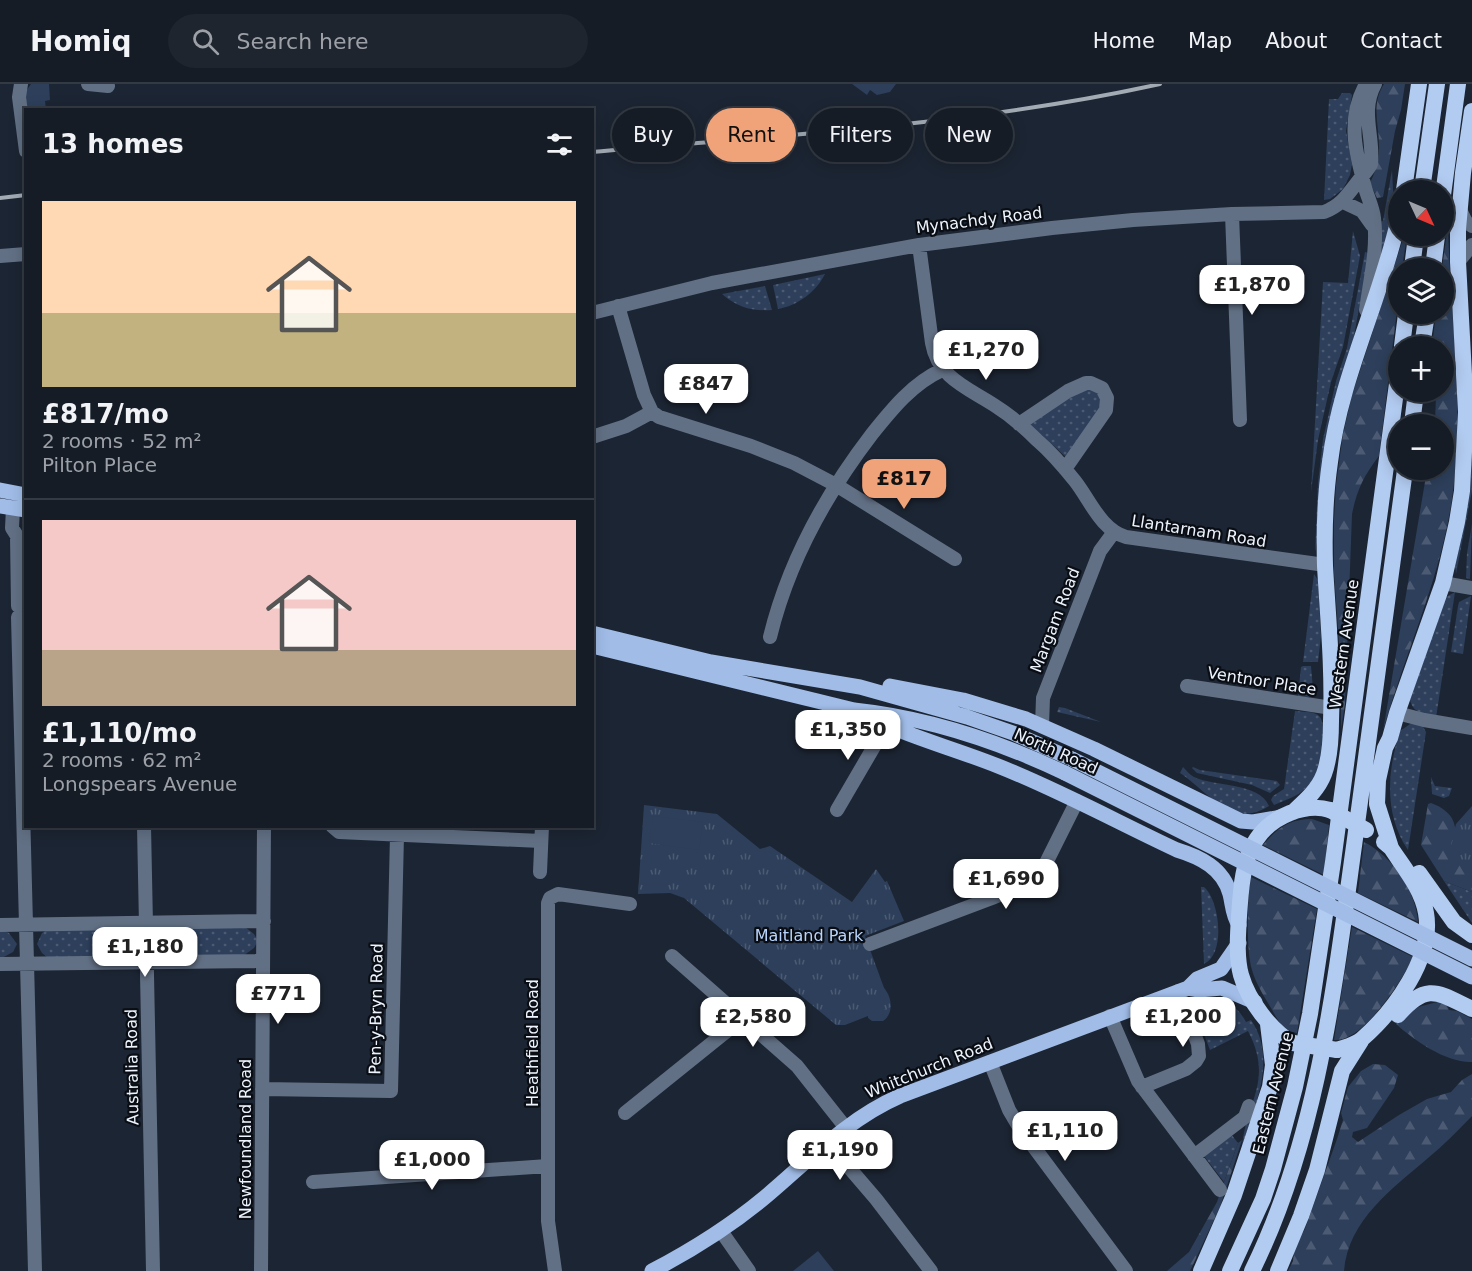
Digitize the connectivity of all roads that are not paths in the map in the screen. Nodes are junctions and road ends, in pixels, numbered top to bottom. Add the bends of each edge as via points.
1 (21, 84) edge
2 (88, 84) edge
3 (1366, 84) edge
4 (1375, 84) edge
5 (1419, 84) edge
6 (1437, 84) edge
7 (1458, 84) edge
8 (108, 86) dead end
9 (1472, 111) edge
10 (24, 144) edge
11 (1362, 177) junction
12 (1405, 180) edge
13 (1423, 180) edge
14 (1445, 180) edge
15 (1343, 202) junction
16 (1459, 208) junction
17 (1232, 214) junction
18 (1472, 226) edge
19 (1374, 227) junction
20 (919, 245) junction
21 (1472, 245) edge
22 (1392, 246) edge
23 (24, 254) edge
24 (0, 256) edge
25 (1458, 262) junction
26 (618, 306) junction
27 (594, 312) edge
28 (1363, 334) junction
29 (942, 370) junction
30 (1394, 402) edge
31 (652, 412) junction
32 (1240, 420) dead end
33 (1019, 424) junction
34 (594, 436) edge
35 (1065, 469) junction
36 (1404, 480) edge
37 (836, 485) junction
38 (0, 490) edge
39 (24, 495) edge
40 (13, 508) edge
41 (1114, 532) junction
42 (955, 559) dead end
43 (1325, 565) junction
44 (1443, 583) junction
45 (1472, 588) edge
46 (594, 633) edge
47 (770, 637) dead end
48 (594, 646) edge
49 (1187, 686) dead end
50 (860, 687) junction
51 (1332, 708) junction
52 (854, 710) junction
53 (1397, 712) junction
54 (1042, 725) junction
55 (886, 726) junction
56 (1472, 728) edge
57 (1390, 738) junction
58 (1077, 801) junction
59 (837, 810) dead end
60 (1287, 815) junction
61 (24, 820) edge
62 (24, 828) edge
63 (144, 828) edge
64 (264, 828) edge
65 (334, 828) edge
66 (541, 834) edge
67 (397, 835) junction
68 (1391, 849) junction
69 (540, 872) dead end
70 (1422, 898) junction
71 (630, 904) dead end
72 (1325, 917) joint
73 (264, 921) junction
74 (146, 923) junction
75 (27, 924) junction
76 (0, 925) edge
77 (1239, 925) junction
78 (1472, 935) edge
79 (1472, 942) edge
80 (1239, 943) junction
81 (870, 944) dead end
82 (672, 956) dead end
83 (1472, 959) edge
84 (263, 961) junction
85 (147, 963) junction
86 (0, 964) edge
87 (27, 964) junction
88 (1472, 977) edge
89 (1183, 989) junction
90 (1404, 992) junction
91 (1472, 997) edge
92 (1255, 1002) junction
93 (1472, 1009) edge
94 (1110, 1016) junction
95 (743, 1018) junction
96 (1268, 1024) junction
97 (1361, 1040) junction
98 (990, 1062) junction
99 (1340, 1084) junction
100 (1142, 1087) junction
101 (262, 1089) junction
102 (1247, 1112) dead end
103 (625, 1113) dead end
104 (846, 1128) junction
105 (828, 1143) junction
106 (1194, 1156) junction
107 (548, 1166) junction
108 (313, 1182) dead end
109 (1220, 1190) dead end
110 (721, 1231) junction
111 (35, 1271) edge
112 (153, 1271) edge
113 (261, 1271) edge
114 (555, 1271) edge
115 (652, 1271) edge
116 (749, 1271) edge
117 (931, 1271) edge
118 (1126, 1271) edge
119 (1201, 1271) edge
120 (1230, 1271) edge
121 (1252, 1271) edge
122 (1278, 1271) edge

1 - 10 street
2 - 8 street
3 - 11 street via 1354,118
4 - 11 street via 1367,109 1371,164
5 - 12 highway
6 - 13 highway
7 - 14 highway
9 - 16 highway
11 - 15 street
11 - 19 street
15 - 17 street, Mynachdy Road via 1318,213
15 - 19 street via 1362,211
16 - 18 street
16 - 25 highway
17 - 20 street, Mynachdy Road via 1058,227
17 - 32 street
19 - 28 street
20 - 26 street, Mynachdy Road via 712,283
20 - 29 street via 933,353
21 - 25 street
22 - 28 highway
23 - 24 street
25 - 44 highway via 1466,435 1457,522
26 - 27 street, Mynachdy Road
26 - 31 street
28 - 43 highway via 1334,435 1326,498
29 - 33 street, Llantarnam Road
29 - 37 street via 921,381 899,402
30 - 72 highway, Western Avenue
31 - 34 street
31 - 37 street via 669,422 751,446
33 - 35 street, Llantarnam Road
33 - 35 street via 1079,384 1091,383 1102,388 1107,398 1106,410
35 - 41 street, Llantarnam Road
36 - 121 highway via 1323,1048 1302,1139 1276,1218
37 - 42 street
37 - 47 street via 801,551
38 - 39 main road
40 - 61 street via 12,528 17,536
41 - 43 street, Llantarnam Road via 1126,537
41 - 54 street, Margam Road via 1100,551 1043,698
43 - 51 highway
44 - 45 street
44 - 53 highway
46 - 50 main road, North Road via 711,662
48 - 52 main road, North Road
49 - 51 street, Ventnor Place
50 - 54 main road via 894,686 934,694 1005,711
50 - 83 main road, North Road, bridge via 1013,733 1072,759
51 - 60 highway via 1325,773 1312,794
52 - 55 main road
52 - 88 main road, North Road, bridge via 895,714 932,724 1052,767
53 - 56 street
53 - 57 highway
54 - 60 main road via 1236,820 1254,822
55 - 58 main road via 968,754
55 - 59 street
57 - 68 highway via 1384,748 1376,798
57 - 78 highway via 1386,801 1398,840 1442,907
58 - 77 main road via 1211,866 1225,882 1232,915
58 - 81 street via 1038,879
60 - 68 highway, bridge via 1317,808 1330,810
60 - 77 highway via 1260,835 1249,854 1242,878
62 - 75 street
63 - 74 street, Australia Road
64 - 73 street, Newfoundland Road
65 - 67 street
66 - 67 street via 468,839
66 - 69 street
67 - 101 street, Pen-y-Bryn Road via 391,1091
68 - 70 highway
70 - 79 highway via 1454,931
70 - 90 highway via 1427,918 1425,941
71 - 107 street, Heathfield Road via 558,894 550,898
72 - 120 highway, Eastern Avenue via 1310,1014 1284,1133 1263,1199
73 - 74 street
73 - 84 street, Newfoundland Road
74 - 75 street
74 - 85 street, Australia Road
75 - 76 street
75 - 87 street
77 - 80 highway
80 - 89 main road, Whitchurch Road via 1221,969
80 - 92 highway via 1242,977
82 - 95 street
84 - 85 street
84 - 101 street, Newfoundland Road
85 - 87 street
85 - 112 street, Australia Road
86 - 87 street
87 - 111 street
89 - 92 main road, Whitchurch Road via 1222,988
89 - 94 main road, Whitchurch Road
89 - 100 street via 1199,1056 1186,1069
90 - 91 highway via 1422,982 1436,982
90 - 97 highway
92 - 96 highway
93 - 99 highway via 1432,992 1419,995 1405,1006
94 - 98 main road, Whitchurch Road
94 - 100 street
95 - 103 street
95 - 104 street via 797,1066
96 - 97 highway, bridge via 1293,1043 1337,1050
96 - 119 highway via 1273,1065 1270,1087 1234,1195
97 - 99 highway via 1342,1071
98 - 104 main road, Whitchurch Road via 880,1104
98 - 118 street via 1019,1127
99 - 122 highway via 1317,1170
100 - 106 street
101 - 113 street, Newfoundland Road
102 - 106 street
104 - 105 main road, Whitchurch Road
105 - 110 main road, Whitchurch Road
105 - 117 street
106 - 109 street
107 - 108 street
107 - 114 street, Heathfield Road via 548,1221
110 - 115 main road, Whitchurch Road
110 - 116 street

